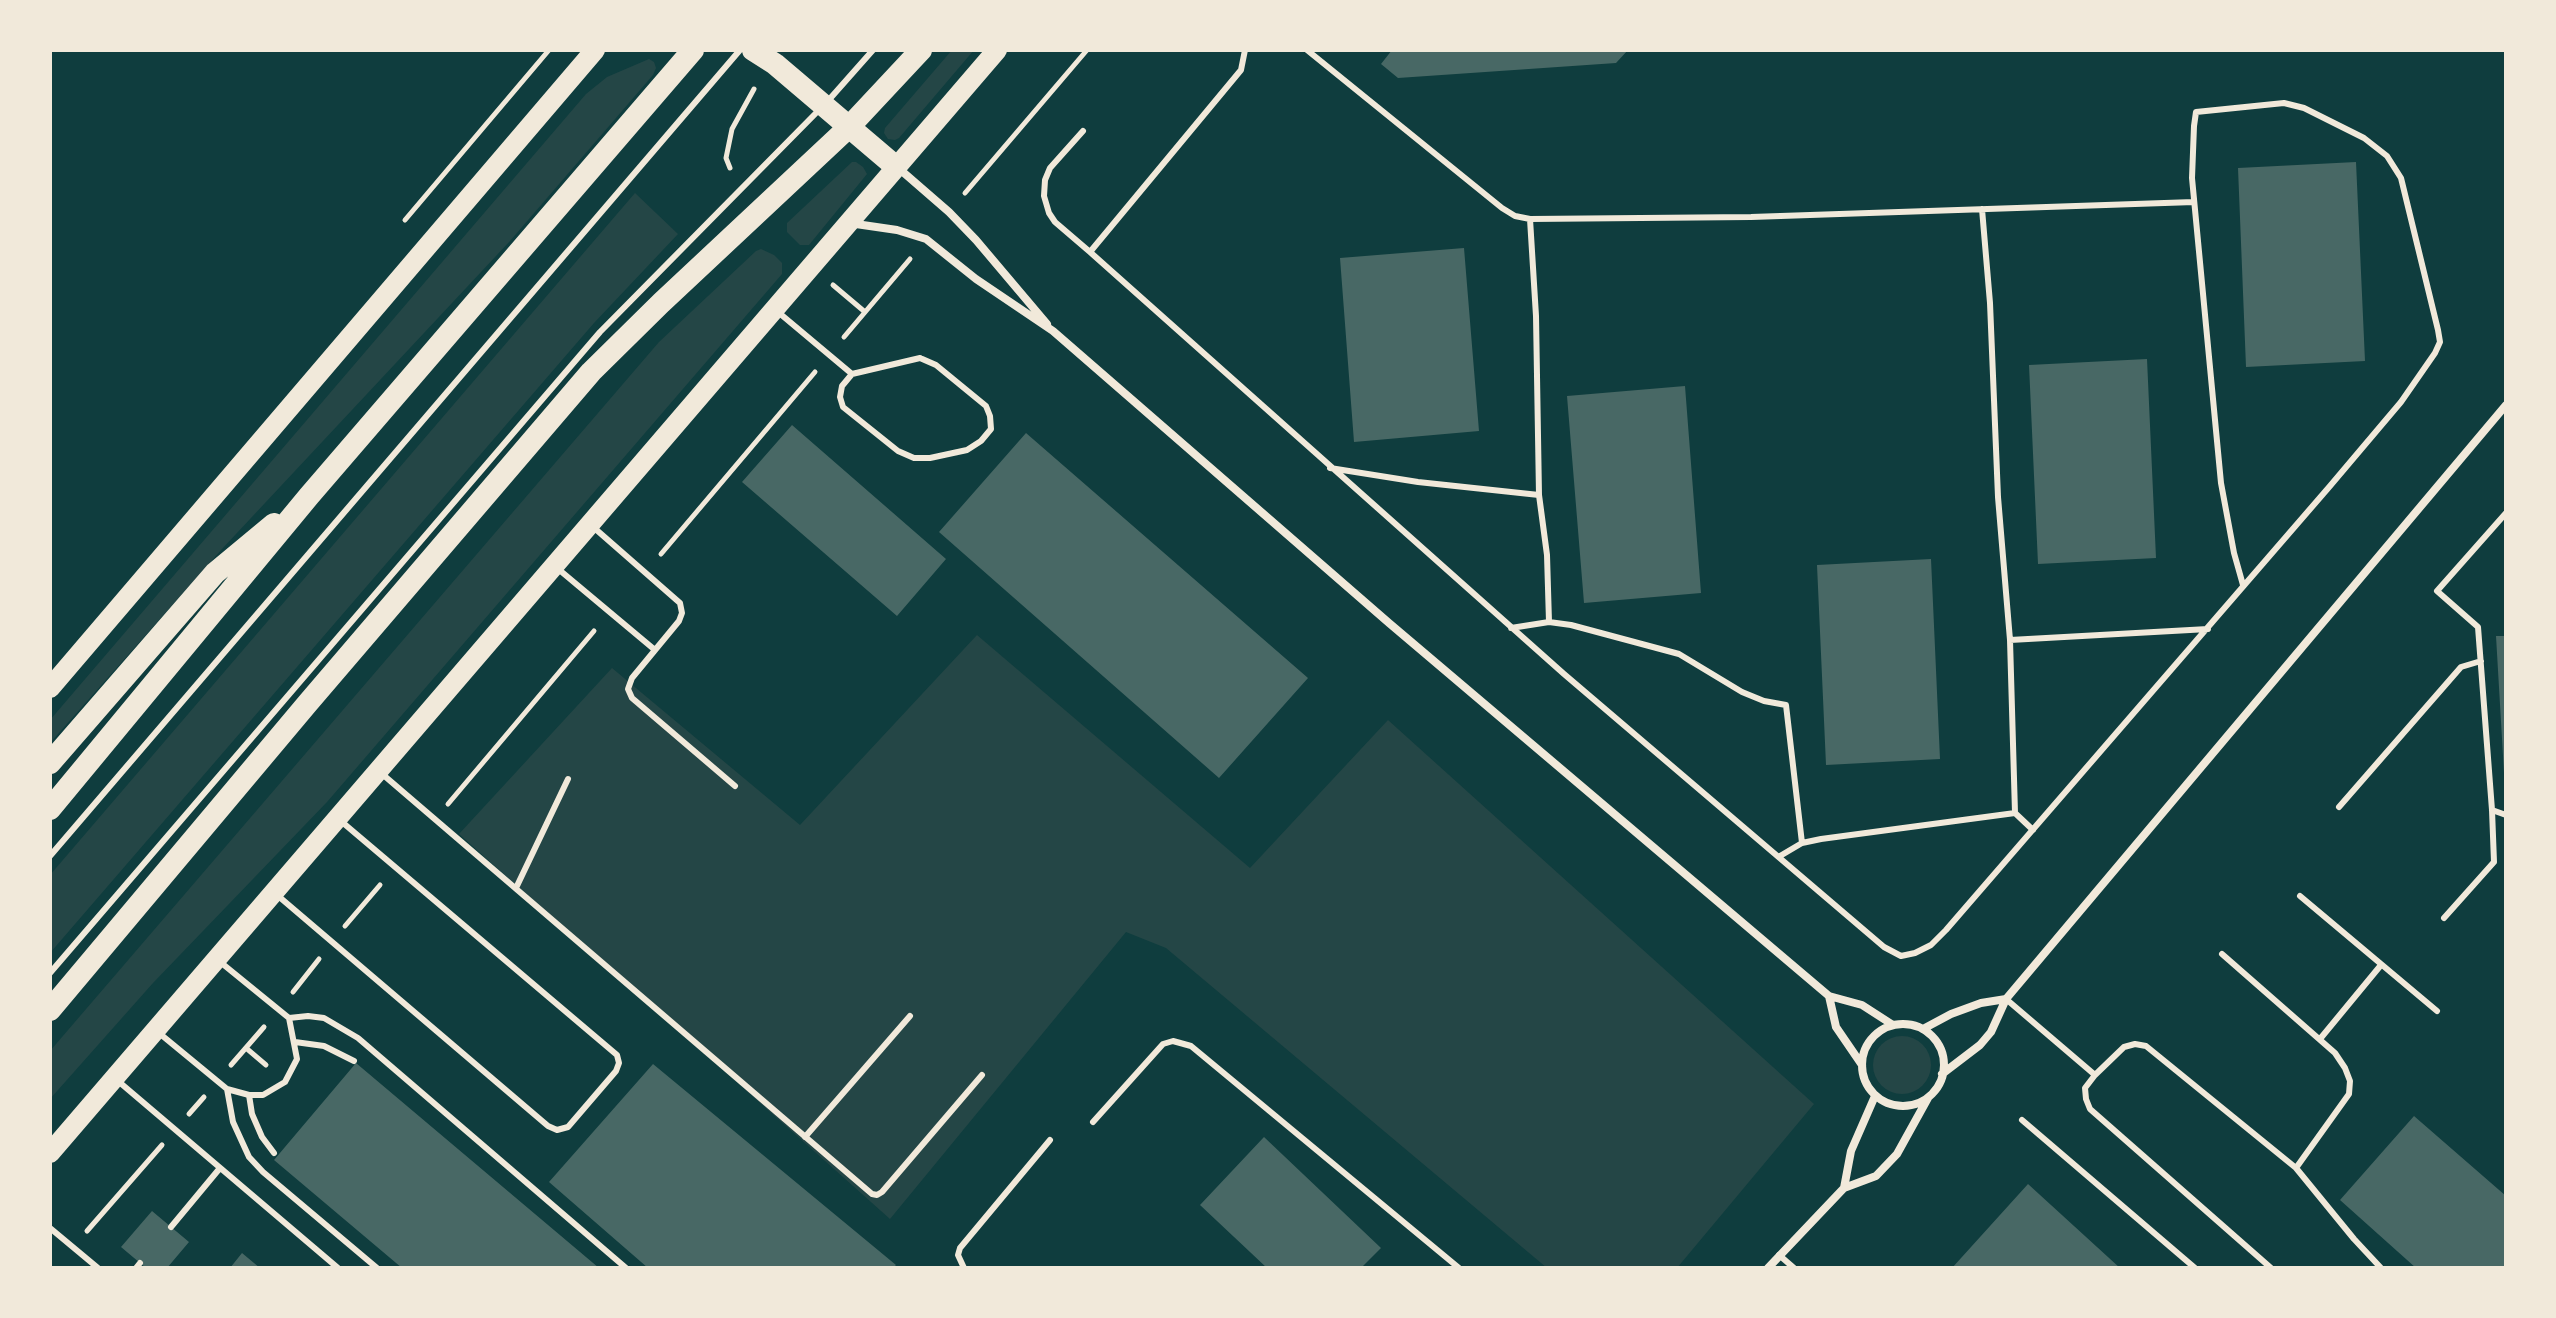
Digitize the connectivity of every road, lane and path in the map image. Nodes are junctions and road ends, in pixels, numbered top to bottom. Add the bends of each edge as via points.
1 (595, 50) edge
2 (693, 50) edge
3 (740, 50) edge
4 (753, 50) edge
5 (873, 50) edge
6 (921, 50) edge
7 (997, 50) edge
8 (1087, 50) edge
9 (1245, 50) edge
10 (1307, 50) edge
11 (756, 84) dead end
12 (824, 105) junction
13 (849, 127) junction
14 (1083, 131) dead end
15 (895, 166) junction
16 (732, 173) dead end
17 (2194, 202) junction
18 (1982, 209) junction
19 (949, 212) junction
20 (1530, 219) junction
21 (848, 223) junction
22 (926, 239) junction
23 (1090, 252) junction
24 (833, 284) dead end
25 (775, 310) junction
26 (865, 312) junction
27 (1053, 331) junction
28 (829, 355) junction
29 (852, 374) junction
30 (2506, 405) edge
31 (1330, 468) junction
32 (1539, 495) junction
33 (309, 496) junction
34 (2506, 513) edge
35 (590, 524) junction
36 (555, 566) junction
37 (645, 572) junction
38 (2243, 585) junction
39 (610, 613) junction
40 (1549, 622) junction
41 (1511, 628) junction
42 (2208, 629) junction
43 (2010, 640) junction
44 (655, 650) junction
45 (2481, 661) junction
46 (50, 688) edge
47 (50, 763) edge
48 (378, 771) junction
49 (568, 779) dead end
50 (735, 786) dead end
51 (2339, 807) dead end
52 (50, 809) edge
53 (2492, 810) junction
54 (2015, 813) junction
55 (2506, 815) edge
56 (337, 818) junction
57 (435, 819) junction
58 (2033, 830) junction
59 (1802, 843) junction
60 (50, 856) edge
61 (1780, 856) junction
62 (395, 867) junction
63 (516, 888) junction
64 (274, 892) junction
65 (2300, 896) dead end
66 (2444, 918) dead end
67 (333, 941) junction
68 (2222, 954) dead end
69 (216, 958) junction
70 (2381, 965) junction
71 (50, 973) edge
72 (1829, 996) junction
73 (2006, 999) junction
74 (50, 1010) edge
75 (278, 1010) junction
76 (2437, 1011) dead end
77 (910, 1016) dead end
78 (289, 1018) junction
79 (1893, 1025) junction
80 (1923, 1029) junction
81 (156, 1031) junction
82 (2320, 1039) junction
83 (295, 1042) junction
84 (354, 1061) dead end
85 (1862, 1065) junction
86 (1942, 1074) junction
87 (982, 1075) dead end
88 (2095, 1075) junction
89 (115, 1078) junction
90 (218, 1082) junction
91 (227, 1089) junction
92 (249, 1095) junction
93 (1875, 1096) junction
94 (1929, 1096) junction
95 (2022, 1120) dead end
96 (1093, 1122) dead end
97 (175, 1130) junction
98 (805, 1137) junction
99 (1050, 1140) dead end
100 (50, 1153) edge
101 (274, 1153) dead end
102 (220, 1168) junction
103 (2296, 1168) junction
104 (1844, 1188) junction
105 (171, 1227) dead end
106 (50, 1228) edge
107 (72, 1247) junction
108 (1779, 1255) junction
109 (98, 1268) edge
110 (338, 1268) edge
111 (377, 1268) edge
112 (626, 1268) edge
113 (964, 1268) edge
114 (1459, 1268) edge
115 (1768, 1268) edge
116 (1794, 1268) edge
117 (2195, 1268) edge
118 (2271, 1268) edge
119 (2381, 1268) edge

1 - 46 main road
2 - 33 highway
3 - 60 lane
4 - 12 highway
5 - 12 lane
6 - 13 highway
7 - 15 main road
8 - 19 path
9 - 23 lane via 1241,70
10 - 20 lane via 1502,208
11 - 16 path via 732,129 726,158
12 - 13 highway
12 - 71 lane via 600,332
13 - 15 highway
13 - 74 highway via 591,372
14 - 23 lane via 1050,168 1044,196 1055,222
15 - 19 street
15 - 21 main road
17 - 18 lane
17 - 38 lane via 2221,483
17 - 38 lane via 2196,112 2284,103 2364,138 2387,156 2401,178 2440,342 2401,402
18 - 20 lane
18 - 43 lane
19 - 27 street
20 - 32 lane
21 - 22 street
21 - 25 main road
22 - 26 path
22 - 27 street
23 - 31 lane
24 - 26 path
25 - 28 lane
25 - 35 main road
26 - 28 path
27 - 72 street
28 - 29 lane
28 - 37 path
29 - 29 lane via 842,386 843,407 914,458 967,450 991,429 986,406 920,358
30 - 73 street
31 - 32 lane
31 - 41 lane
32 - 40 lane
33 - 47 highway via 215,573
33 - 52 highway
34 - 45 lane via 2437,591 2478,627
35 - 36 main road
35 - 37 lane
36 - 39 lane
36 - 48 main road
37 - 44 lane via 680,603 682,613
38 - 42 lane
39 - 44 lane
39 - 57 path
40 - 41 lane
40 - 59 lane via 1679,654 1742,692 1786,705
41 - 61 lane
42 - 43 lane
42 - 58 lane
43 - 54 lane
44 - 50 lane via 632,678 632,698
45 - 51 lane via 2461,667
45 - 53 lane
48 - 56 main road
48 - 57 lane
49 - 63 lane
53 - 55 lane
53 - 66 lane via 2494,862
54 - 58 lane
54 - 59 lane
56 - 62 lane
56 - 64 main road
57 - 63 lane
58 - 61 lane via 1931,945 1901,956 1870,937
59 - 61 lane
62 - 67 path
62 - 67 lane via 617,1055 616,1071 568,1127 548,1126
63 - 98 lane
64 - 67 lane
64 - 69 main road
65 - 70 lane
67 - 75 path
68 - 82 lane
69 - 75 lane
69 - 81 main road
70 - 76 lane
70 - 82 lane
72 - 79 street via 1862,1005
72 - 85 street via 1836,1027
73 - 80 street via 1981,1003
73 - 86 street via 1980,1045
73 - 88 lane
75 - 78 lane
75 - 90 path
77 - 98 lane
78 - 83 lane
78 - 112 lane via 324,1018 358,1038
79 - 80 street
79 - 85 street via 1874,1035
80 - 86 street via 1940,1048
81 - 89 main road
81 - 90 lane
82 - 103 lane via 2345,1068 2349,1094
83 - 84 lane via 324,1046
83 - 92 lane via 297,1059 285,1082 263,1095
85 - 93 street
86 - 94 street
87 - 98 lane via 877,1195
88 - 103 lane via 2124,1047 2146,1046
88 - 118 lane via 2085,1088 2090,1109
89 - 97 lane
89 - 100 main road
90 - 91 lane
90 - 97 path
91 - 92 lane
91 - 111 lane via 233,1122 249,1157
92 - 101 lane via 252,1114
93 - 94 street via 1897,1105
93 - 104 street via 1851,1151
94 - 104 street via 1897,1154 1876,1176
95 - 117 lane
96 - 114 lane via 1163,1044 1191,1046
97 - 102 lane
97 - 107 path
99 - 113 lane via 960,1248
102 - 105 lane
102 - 110 lane
103 - 119 lane
104 - 108 street
106 - 107 lane
107 - 109 lane
108 - 115 street
108 - 116 lane

